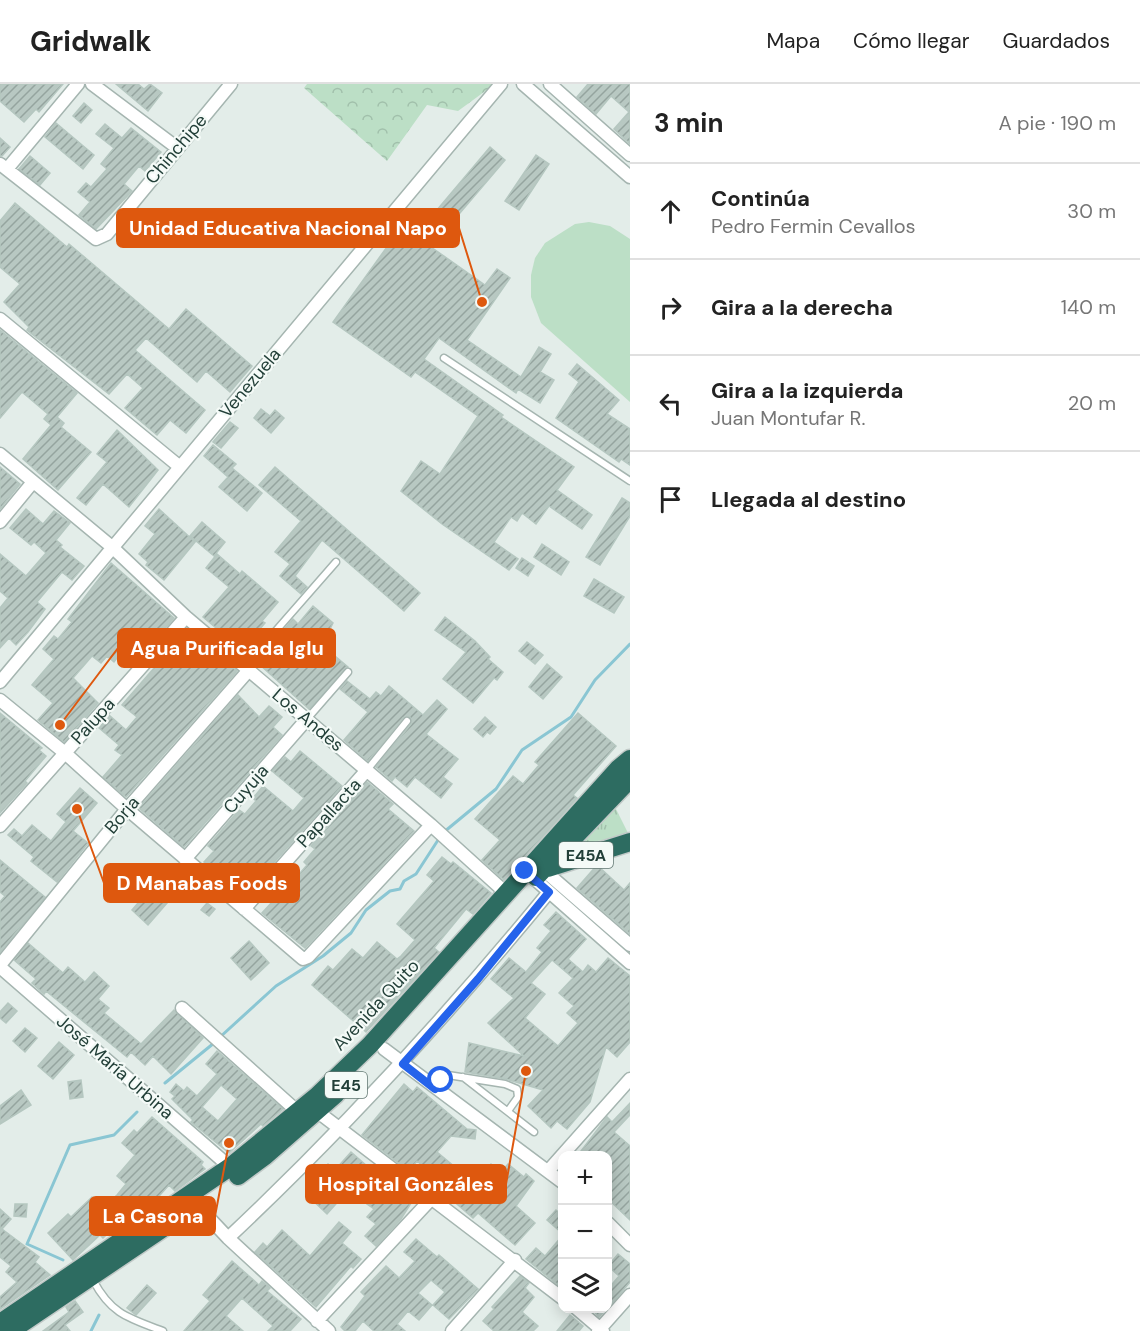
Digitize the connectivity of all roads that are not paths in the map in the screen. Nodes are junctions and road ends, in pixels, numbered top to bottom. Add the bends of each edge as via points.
1 (78, 84) edge
2 (92, 84) edge
3 (231, 84) edge
4 (501, 84) edge
5 (523, 84) edge
6 (550, 84) edge
7 (176, 147) junction
8 (630, 154) edge
9 (3, 167) edge
10 (630, 177) edge
11 (0, 319) edge
12 (444, 358) dead end
13 (0, 454) edge
14 (180, 467) junction
15 (630, 481) edge
16 (33, 482) junction
17 (0, 522) edge
18 (112, 547) junction
19 (336, 562) dead end
20 (186, 617) junction
21 (247, 668) junction
22 (348, 672) dead end
23 (0, 682) edge
24 (0, 700) edge
25 (307, 718) junction
26 (407, 721) dead end
27 (65, 753) junction
28 (368, 770) junction
29 (626, 778) edge
30 (127, 809) junction
31 (0, 826) edge
32 (432, 826) junction
33 (630, 842) edge
34 (185, 859) junction
35 (534, 870) junction
36 (549, 892) junction
37 (506, 893) junction
38 (244, 909) junction
39 (630, 945) edge
40 (630, 963) edge
41 (0, 966) edge
42 (182, 1008) dead end
43 (384, 1049) junction
44 (403, 1064) junction
45 (461, 1076) junction
46 (630, 1079) edge
47 (435, 1089) junction
48 (508, 1111) junction
49 (298, 1112) junction
50 (318, 1112) junction
51 (341, 1129) junction
52 (534, 1132) dead end
53 (230, 1167) junction
54 (549, 1170) junction
55 (558, 1178) edge
56 (433, 1197) junction
57 (197, 1205) junction
58 (612, 1226) edge
59 (228, 1238) junction
60 (628, 1240) edge
61 (515, 1260) junction
62 (91, 1277) junction
63 (558, 1295) edge
64 (630, 1295) edge
65 (581, 1313) edge
66 (317, 1321) junction
67 (0, 1323) edge
68 (600, 1330) edge
69 (11, 1331) edge
70 (163, 1331) edge
71 (328, 1331) edge
72 (452, 1331) edge

1 - 9 street
2 - 7 street
3 - 7 street, Chinchipe
4 - 14 street, Venezuela
5 - 10 street
6 - 8 street
7 - 9 street, Chinchipe via 107,234 96,239
11 - 14 street
12 - 15 lane
13 - 16 street, Los Andes
14 - 18 street, Venezuela
16 - 17 street
16 - 18 street, Los Andes
18 - 20 street, Los Andes
18 - 23 street, Venezuela
19 - 21 lane
20 - 21 street, Los Andes
20 - 27 street, Palupa
21 - 25 street, Los Andes
21 - 30 street, Borja
22 - 25 lane
24 - 27 street
25 - 28 street, Los Andes
25 - 34 street, Cuyuja
26 - 28 lane
27 - 30 street
27 - 31 street, Palupa
28 - 32 street, Los Andes
28 - 38 street, Papallacta
29 - 35 highway, Avenida Quito / E45
30 - 34 street
30 - 41 street, Borja
32 - 37 street, Los Andes
32 - 38 street via 308,957 303,959
33 - 35 highway, E45A
34 - 38 street
35 - 36 street
35 - 37 highway, Avenida Quito / E45
35 - 39 street
35 - 43 highway, Avenida Quito / E45
36 - 40 street
36 - 44 street
37 - 49 highway, Avenida Quito / E45 via 370,1046
41 - 53 street, José María Urbina
42 - 49 street
43 - 44 street
43 - 50 highway, Avenida Quito / E45
44 - 47 street
44 - 51 street
45 - 47 lane via 448,1075
45 - 48 lane
45 - 48 lane via 517,1089 518,1097
46 - 54 street
47 - 54 street
48 - 52 lane
49 - 53 highway, Avenida Quito / E45
50 - 51 street
50 - 57 highway, Avenida Quito / E45
51 - 56 street
51 - 59 street
53 - 67 highway, Avenida Quito / E45
54 - 55 street
56 - 61 street
56 - 66 street
57 - 59 street
57 - 62 highway, Avenida Quito / E45
58 - 60 street
59 - 66 street
61 - 63 street
61 - 72 street
62 - 69 highway, Avenida Quito / E45
62 - 70 lane via 105,1303 135,1321
64 - 68 street
65 - 68 street
66 - 71 street

